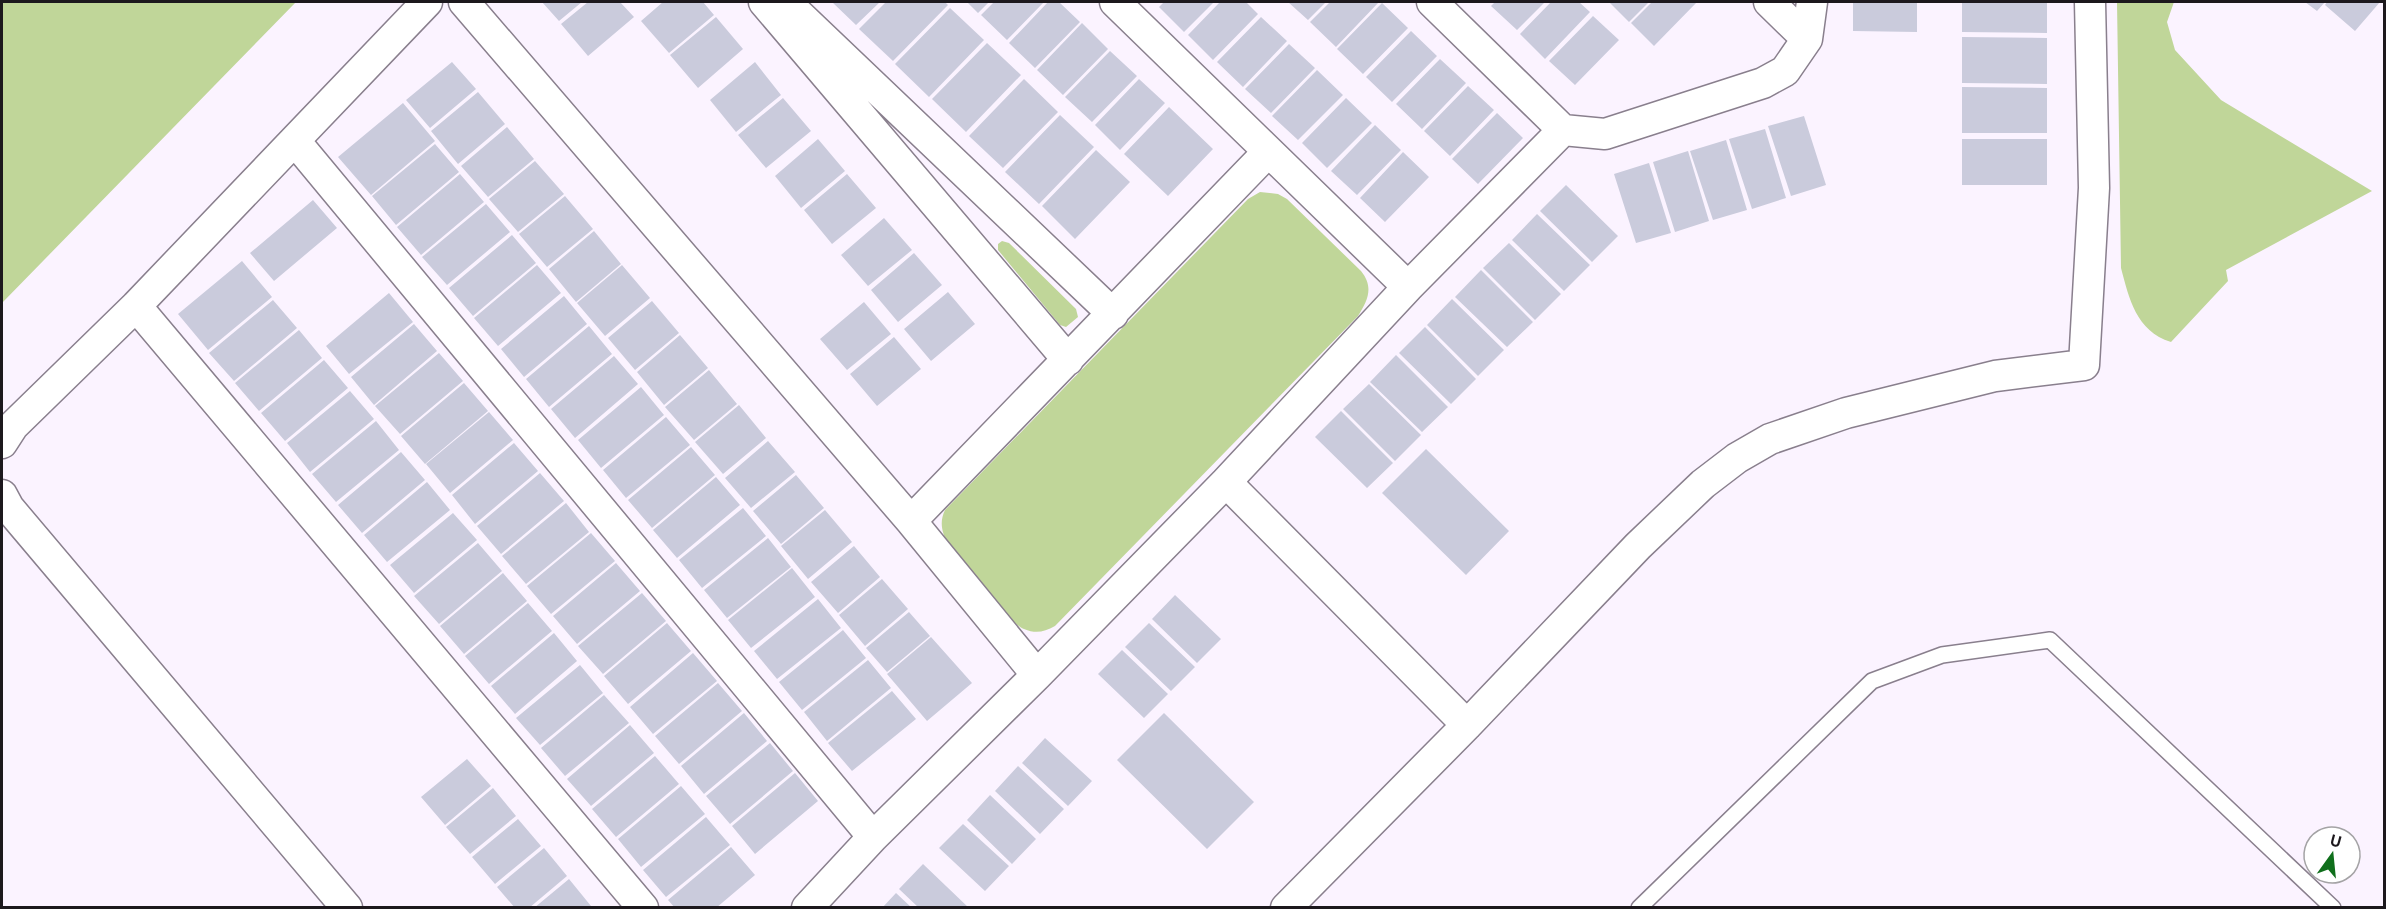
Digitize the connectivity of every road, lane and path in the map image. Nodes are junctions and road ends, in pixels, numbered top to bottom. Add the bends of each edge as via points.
1 (428, 2) edge
2 (465, 2) edge
3 (764, 2) edge
4 (784, 2) edge
5 (1114, 2) edge
6 (1432, 2) edge
7 (1768, 2) edge
8 (1812, 2) edge
9 (2090, 2) edge
10 (1807, 39) junction
11 (1563, 130) junction
12 (295, 141) junction
13 (1268, 152) junction
14 (1408, 287) junction
15 (136, 306) junction
16 (1113, 314) junction
17 (1068, 360) junction
18 (2, 442) edge
19 (1226, 482) junction
20 (2, 495) edge
21 (911, 521) junction
22 (1037, 675) junction
23 (1467, 725) junction
24 (873, 837) junction
25 (347, 908) edge
26 (644, 908) edge
27 (807, 908) edge
28 (1286, 908) edge
29 (1639, 908) edge
30 (2333, 908) edge

1 - 12 street
2 - 21 street
3 - 17 street
4 - 16 street
5 - 13 street
6 - 11 street
7 - 10 street
8 - 10 street
9 - 23 street via 2094,188 2084,364 1995,376 1846,413 1770,439 1737,458 1703,484 1638,546
10 - 11 street via 1785,70 1763,83 1605,134
11 - 14 street
12 - 15 street
12 - 24 street
13 - 14 street
13 - 16 street
14 - 19 street
15 - 18 street via 13,426
15 - 26 street
16 - 17 street
17 - 21 street
19 - 22 street
19 - 23 street
20 - 25 street
21 - 22 street
22 - 24 street
23 - 28 street
24 - 27 street
29 - 30 lane via 1872,681 1942,655 2050,640

